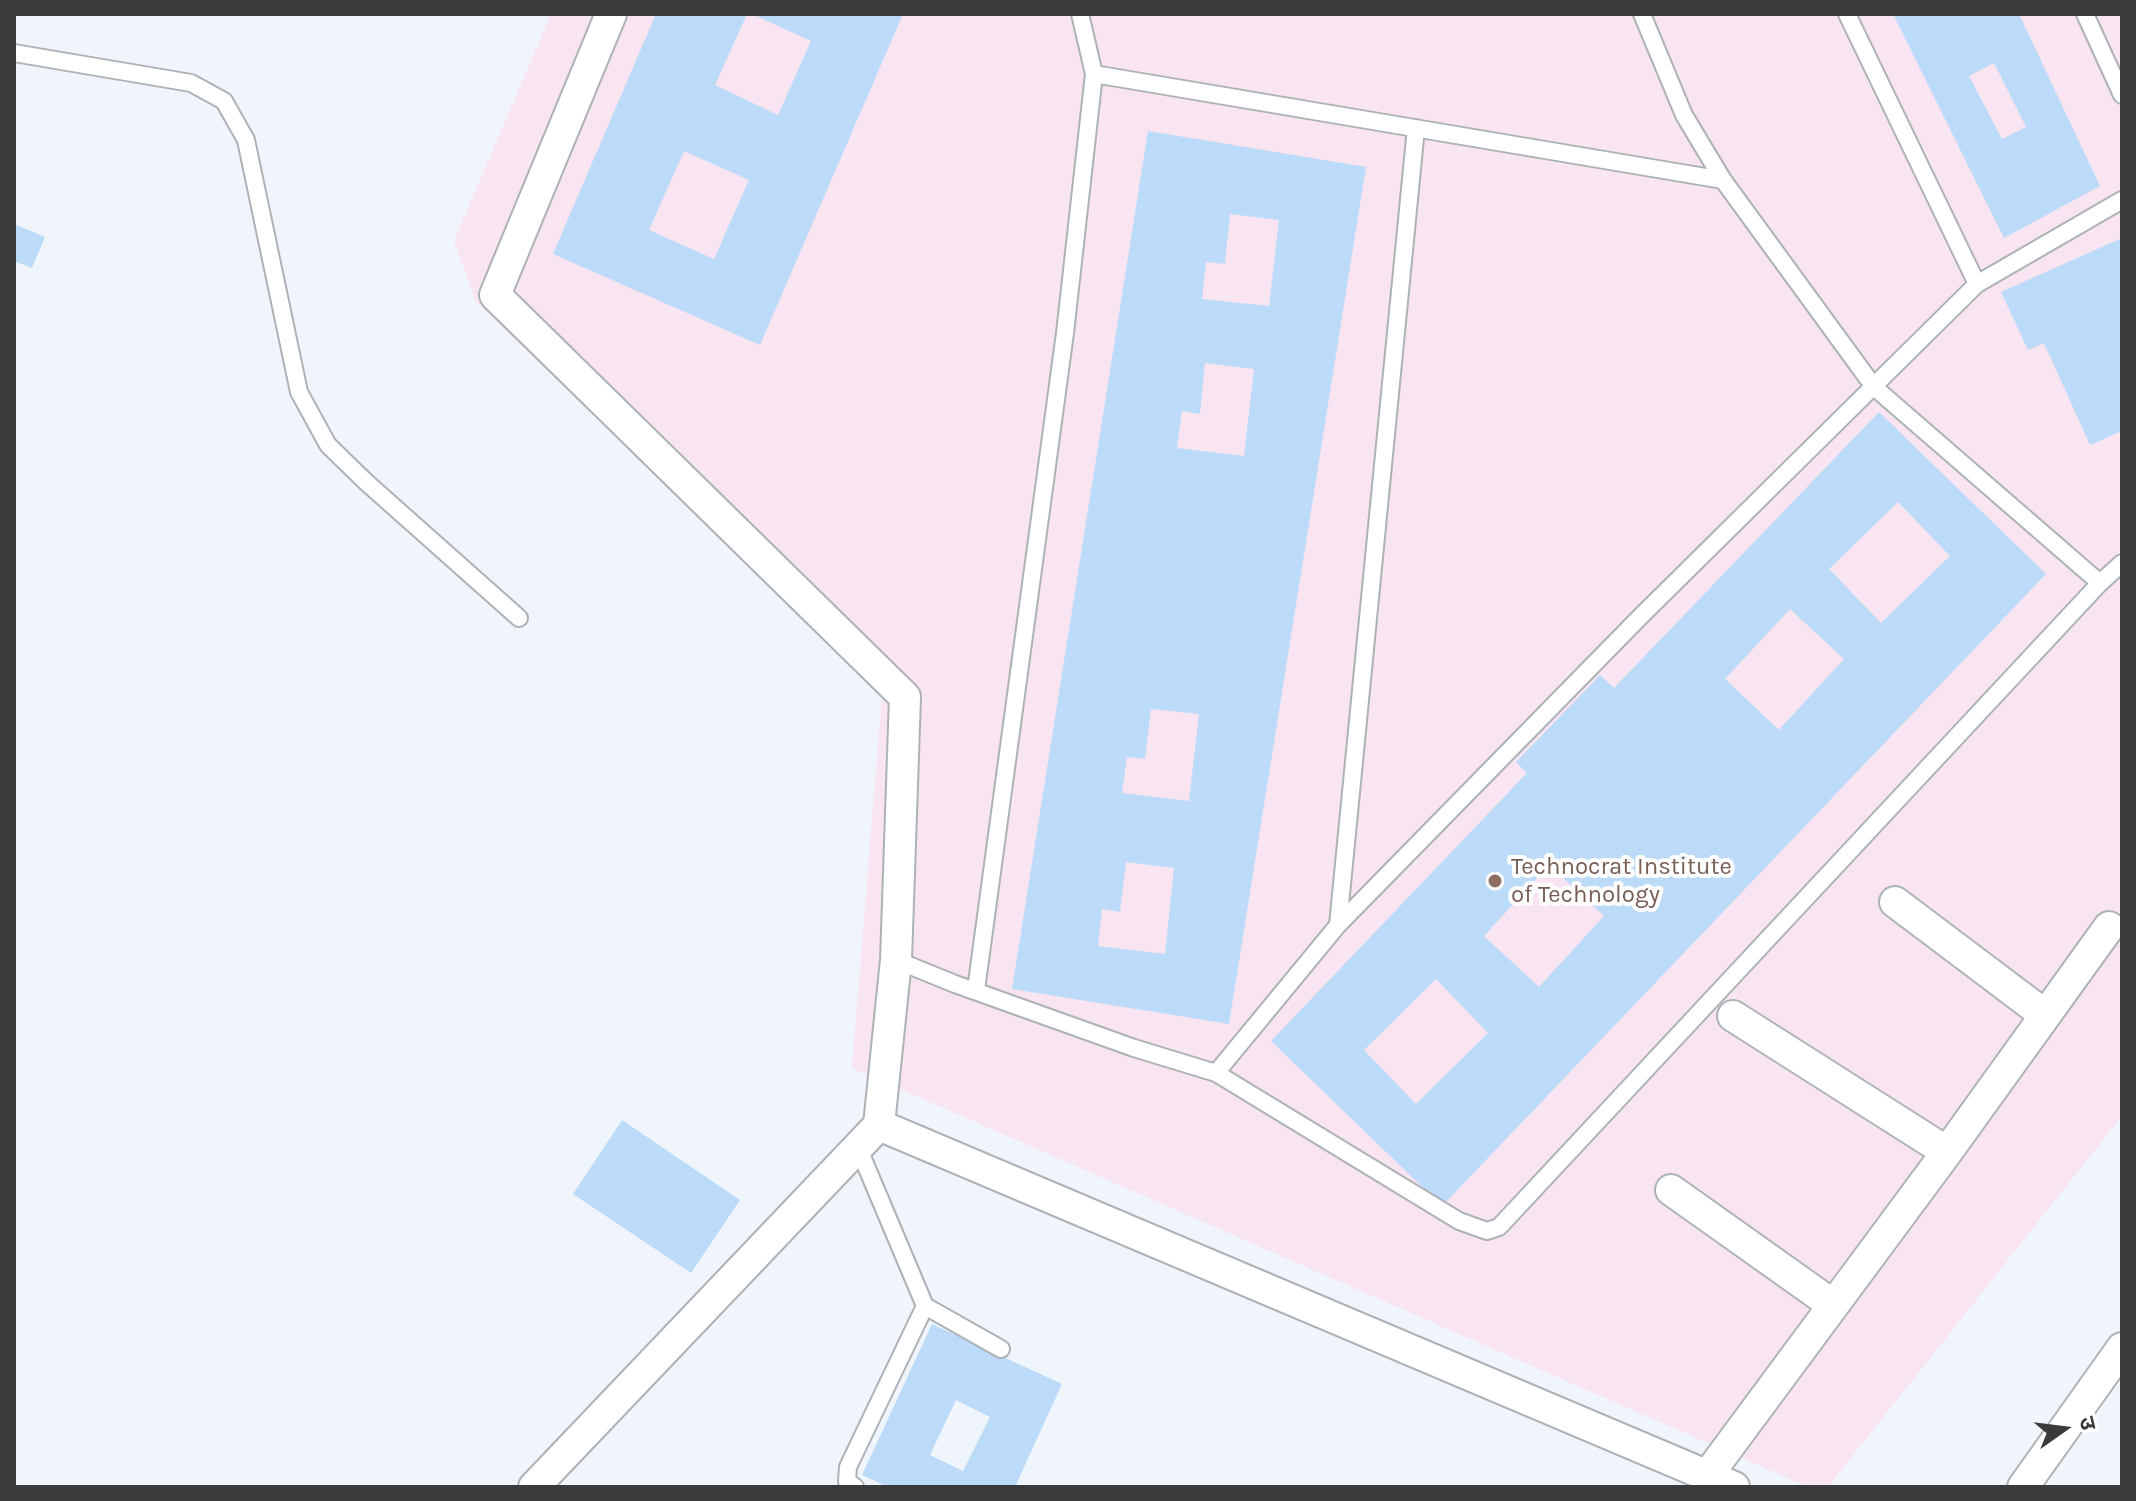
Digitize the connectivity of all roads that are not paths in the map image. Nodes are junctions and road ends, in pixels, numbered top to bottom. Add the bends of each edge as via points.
1 (611, 14) edge
2 (1080, 14) edge
3 (1642, 14) edge
4 (1847, 14) edge
5 (2085, 14) edge
6 (14, 53) edge
7 (1094, 74) junction
8 (2122, 95) edge
9 (1416, 128) junction
10 (1723, 180) junction
11 (2122, 200) edge
12 (1977, 284) junction
13 (1874, 387) junction
14 (2122, 563) edge
15 (2100, 583) junction
16 (519, 618) dead end
17 (1895, 902) dead end
18 (1338, 925) junction
19 (2109, 927) dead end
20 (896, 960) junction
21 (976, 990) junction
22 (2045, 1015) junction
23 (1733, 1016) dead end
24 (1216, 1073) junction
25 (879, 1125) junction
26 (858, 1147) junction
27 (1947, 1152) junction
28 (1671, 1190) dead end
29 (1833, 1305) junction
30 (925, 1306) junction
31 (2122, 1348) edge
32 (1001, 1349) dead end
33 (1721, 1482) edge
34 (541, 1485) edge
35 (855, 1487) edge
36 (2023, 1487) edge

1 - 20 street via 495,295 905,697
2 - 7 lane
3 - 10 lane via 1684,115
4 - 12 lane
5 - 8 lane
6 - 16 lane via 191,83 224,101 246,140 299,392 328,445
7 - 9 lane
7 - 21 lane via 1063,349
9 - 10 lane
9 - 18 lane
10 - 13 lane
11 - 12 lane
12 - 13 lane
13 - 15 lane
13 - 18 lane
14 - 15 lane
15 - 24 lane via 1499,1227 1487,1231 1459,1221
17 - 22 street
18 - 24 lane
19 - 22 street
20 - 21 lane
20 - 25 street
21 - 24 lane
22 - 27 street
23 - 27 street
25 - 26 street
25 - 33 street
26 - 30 lane
26 - 34 street
27 - 29 street
28 - 29 street
29 - 33 street
30 - 32 lane
30 - 35 lane via 848,1467 847,1481
31 - 36 street

